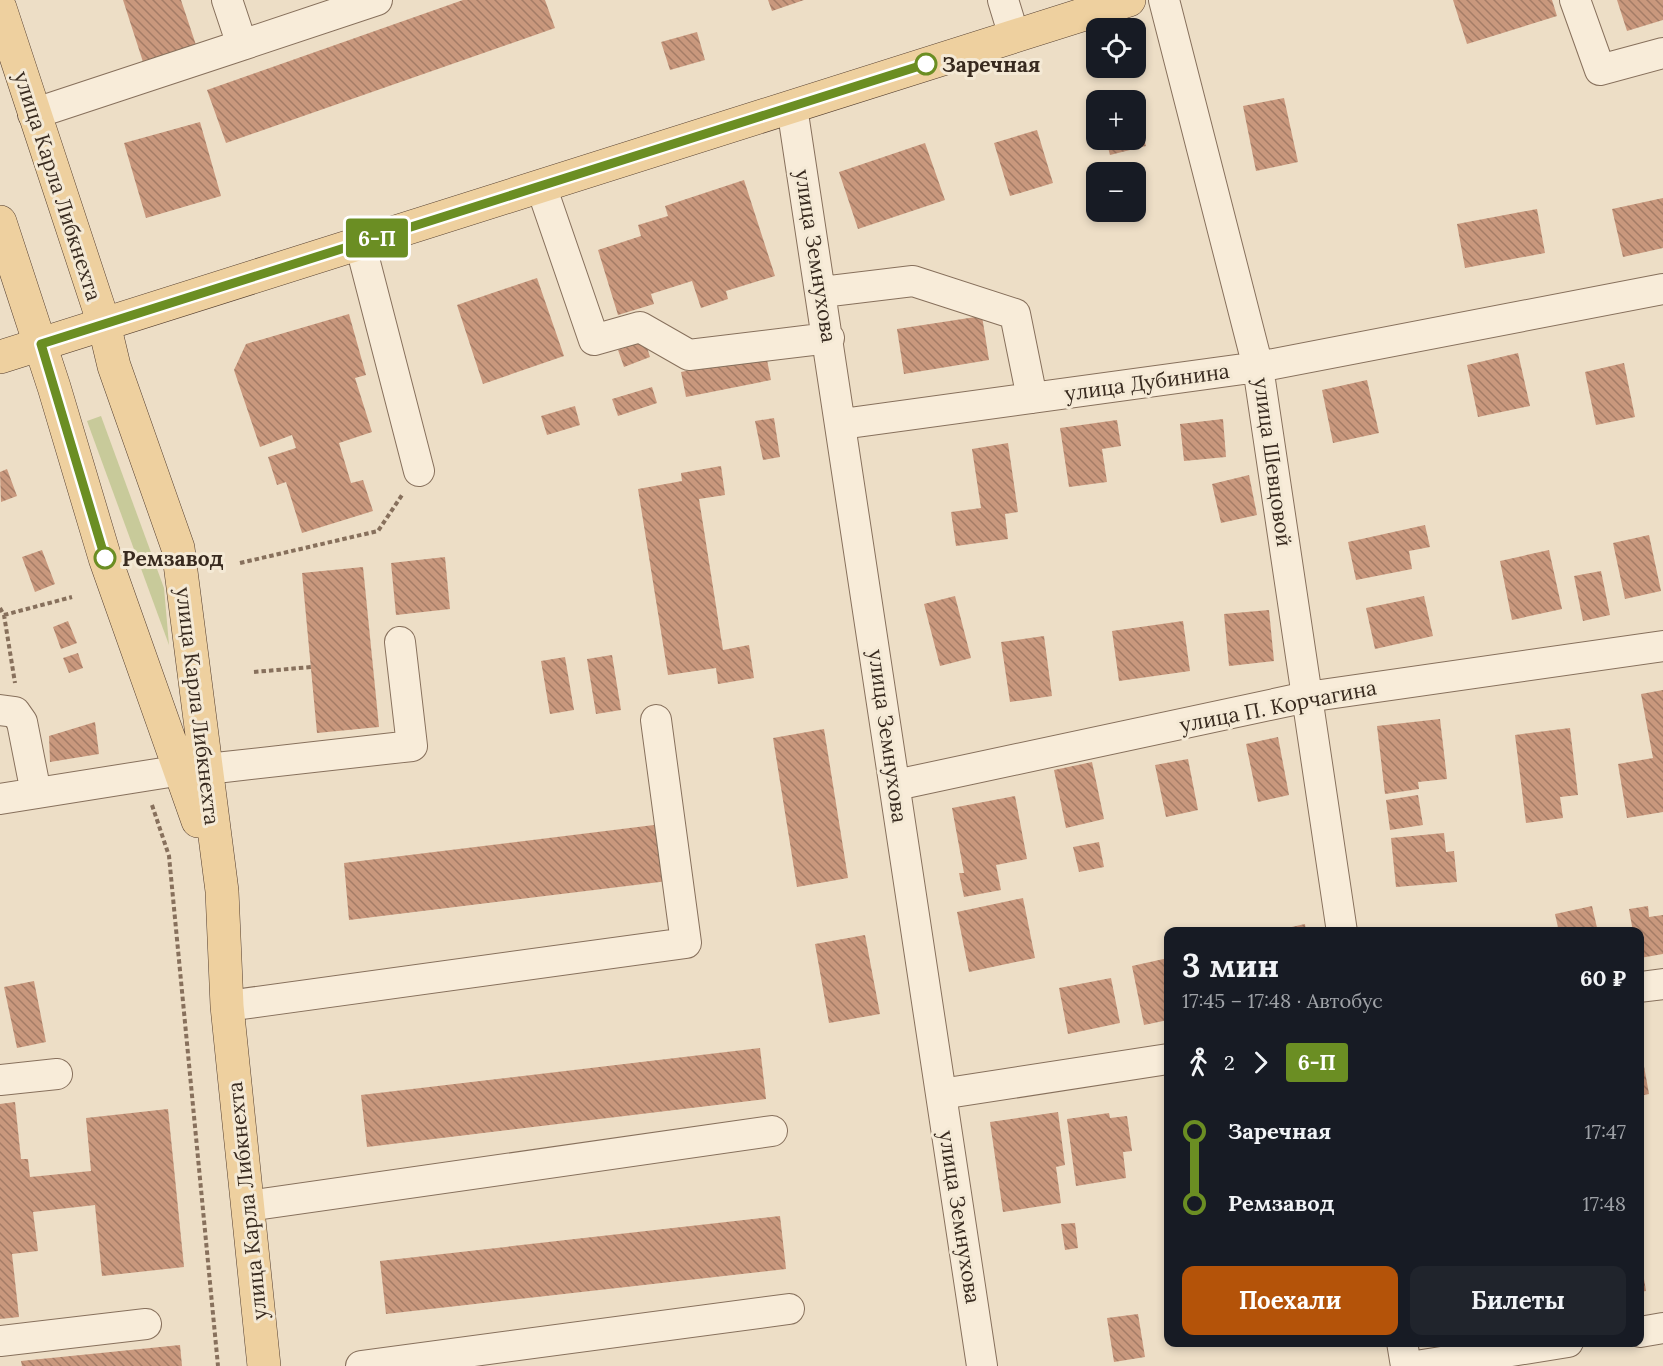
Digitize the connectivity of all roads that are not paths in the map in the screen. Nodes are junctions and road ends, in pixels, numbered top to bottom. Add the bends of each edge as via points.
1 (227, 0) edge
2 (377, 0) edge
3 (1003, 0) edge
4 (1129, 0) edge
5 (1164, 0) edge
6 (1575, 0) edge
7 (0, 8) edge
8 (1014, 36) junction
9 (242, 45) junction
10 (1663, 53) edge
11 (792, 107) junction
12 (33, 114) junction
13 (541, 186) junction
14 (0, 222) edge
15 (360, 243) junction
16 (1663, 289) edge
17 (822, 292) junction
18 (104, 324) junction
19 (829, 338) junction
20 (41, 344) junction
21 (0, 357) edge
22 (1258, 367) junction
23 (1032, 398) junction
24 (842, 424) junction
25 (419, 471) road end
26 (400, 642) dead end
27 (1663, 646) edge
28 (1308, 697) junction
29 (11, 716) edge
30 (656, 720) dead end
31 (194, 770) junction
32 (896, 785) junction
33 (36, 793) junction
34 (0, 799) edge
35 (1341, 927) edge
36 (1663, 984) edge
37 (1644, 986) edge
38 (227, 1006) junction
39 (1164, 1060) edge
40 (57, 1074) dead end
41 (0, 1080) edge
42 (941, 1094) junction
43 (772, 1131) dead end
44 (248, 1206) junction
45 (789, 1309) dead end
46 (146, 1324) dead end
47 (1663, 1328) edge
48 (1644, 1331) edge
49 (0, 1341) edge
50 (1403, 1347) edge
51 (1536, 1347) edge
52 (264, 1366) edge
53 (361, 1366) edge
54 (982, 1366) edge
55 (1406, 1366) edge
56 (1416, 1366) edge

1 - 9 street
2 - 9 street
3 - 8 street
4 - 8 main road
5 - 22 street, улица Шевцовой
6 - 10 street via 1600,70
7 - 12 main road, улица Карла Либкнехта
8 - 11 main road
9 - 12 street
11 - 13 main road
11 - 17 street, улица Земнухова
12 - 18 main road, улица Карла Либкнехта
13 - 15 main road
13 - 19 street via 594,340 640,327 689,355
14 - 20 main road, улица Карла Либкнехта
15 - 18 main road
15 - 25 street
16 - 22 street, улица Дубинина
17 - 19 street, улица Земнухова
17 - 23 street via 913,281 1015,314
18 - 20 main road
18 - 31 main road, улица Карла Либкнехта via 114,366 178,548
19 - 24 street, улица Земнухова
20 - 21 main road
20 - 31 main road, улица Карла Либкнехта via 105,558
22 - 23 street, улица Дубинина
22 - 28 street, улица Шевцовой
23 - 24 street, улица Дубинина
24 - 32 street, улица Земнухова
26 - 31 street via 412,746
27 - 28 street, улица П. Корчагина
28 - 32 street, улица П. Корчагина
28 - 35 street, улица Шевцовой
29 - 33 street
30 - 38 street via 686,943
31 - 33 street
31 - 38 main road, улица Карла Либкнехта via 222,891
32 - 42 street, улица Земнухова
33 - 34 street
36 - 37 street
38 - 44 main road, улица Карла Либкнехта
39 - 42 street
40 - 41 street
42 - 54 street, улица Земнухова
43 - 44 street
44 - 52 main road, улица Карла Либкнехта
45 - 53 street
46 - 49 street
47 - 48 street
50 - 55 street
51 - 56 street

